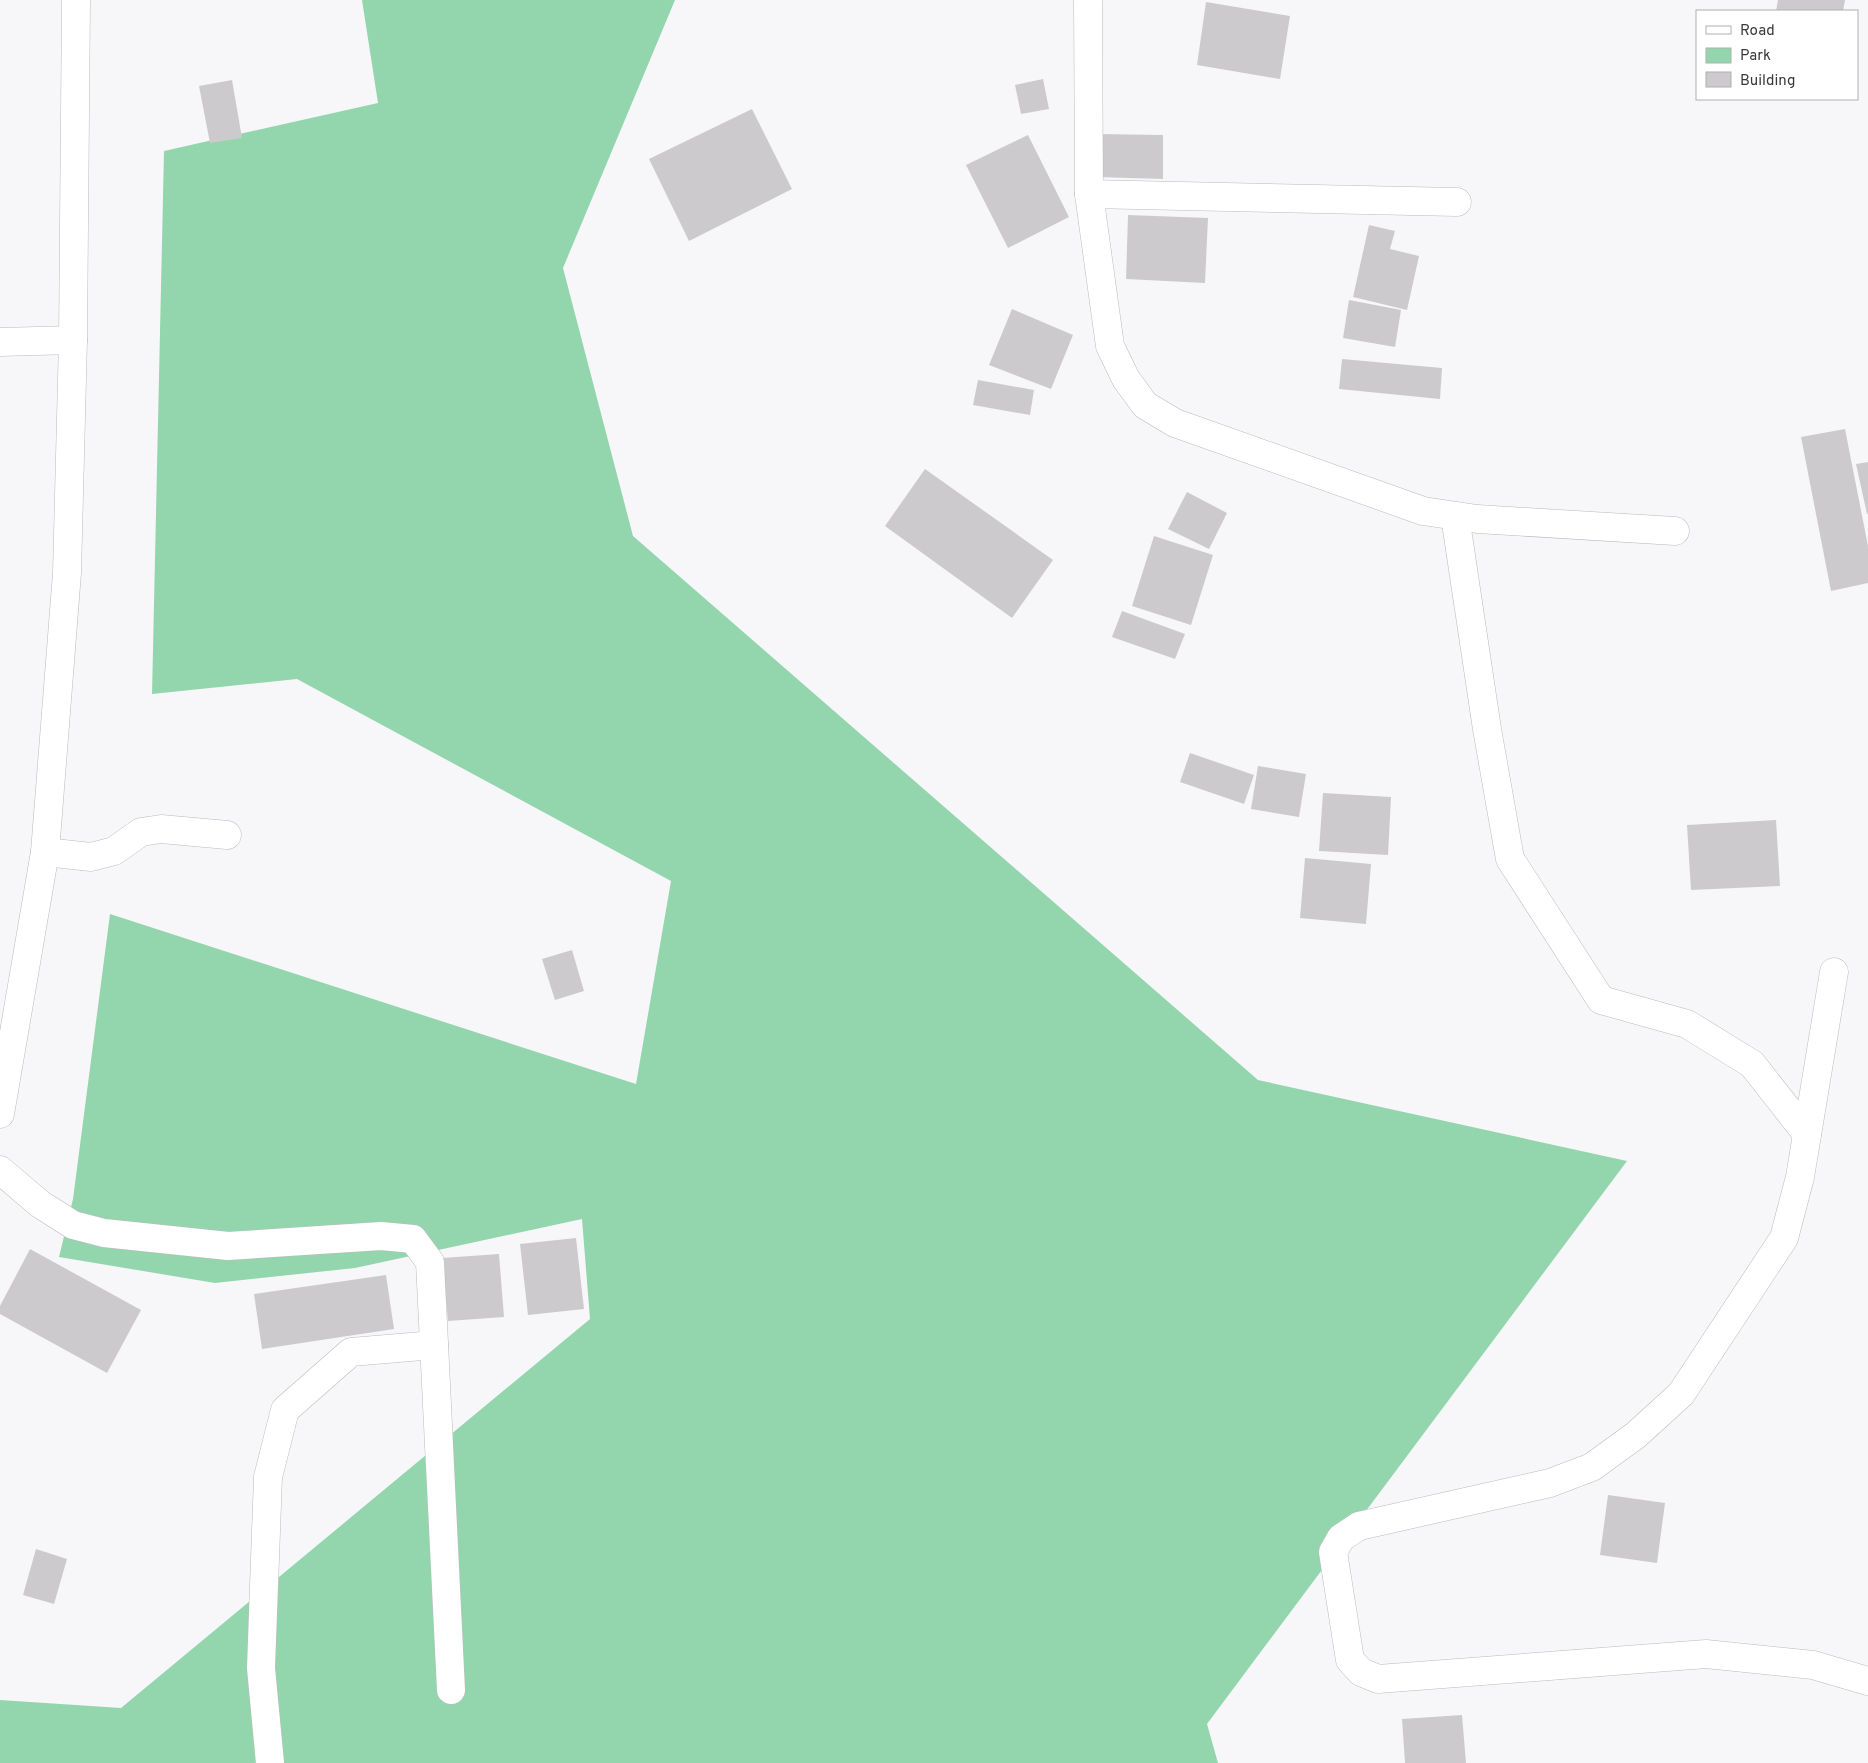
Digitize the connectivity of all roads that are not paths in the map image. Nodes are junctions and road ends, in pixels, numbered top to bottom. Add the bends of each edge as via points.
1 (76, 0) edge
2 (1088, 0) edge
3 (1090, 194) junction
4 (1457, 202) dead end
5 (72, 340) junction
6 (0, 342) edge
7 (1455, 516) junction
8 (1675, 531) dead end
9 (227, 835) dead end
10 (45, 852) junction
11 (1834, 972) dead end
12 (0, 1114) edge
13 (1807, 1134) junction
14 (0, 1170) edge
15 (434, 1345) junction
16 (1868, 1681) edge
17 (451, 1690) dead end
18 (270, 1763) edge

1 - 5 street
2 - 3 street
3 - 4 street
3 - 7 street via 1110,346 1126,379 1145,405 1174,423 1423,512
5 - 6 street
5 - 10 street via 67,573
7 - 8 street
7 - 13 street via 1510,859 1602,1000 1687,1024 1752,1064
9 - 10 street via 161,829 141,832 114,851 91,857
10 - 12 street
11 - 13 street
13 - 16 street via 1784,1238 1681,1394 1636,1435 1592,1468 1550,1483 1359,1526 1341,1538 1334,1552 1350,1660 1361,1672 1378,1679 1706,1654 1814,1665
14 - 15 street via 40,1204 73,1225 104,1233 228,1246 381,1236 413,1239 430,1262
15 - 17 street
15 - 18 street via 351,1352 285,1410 268,1477 261,1668

